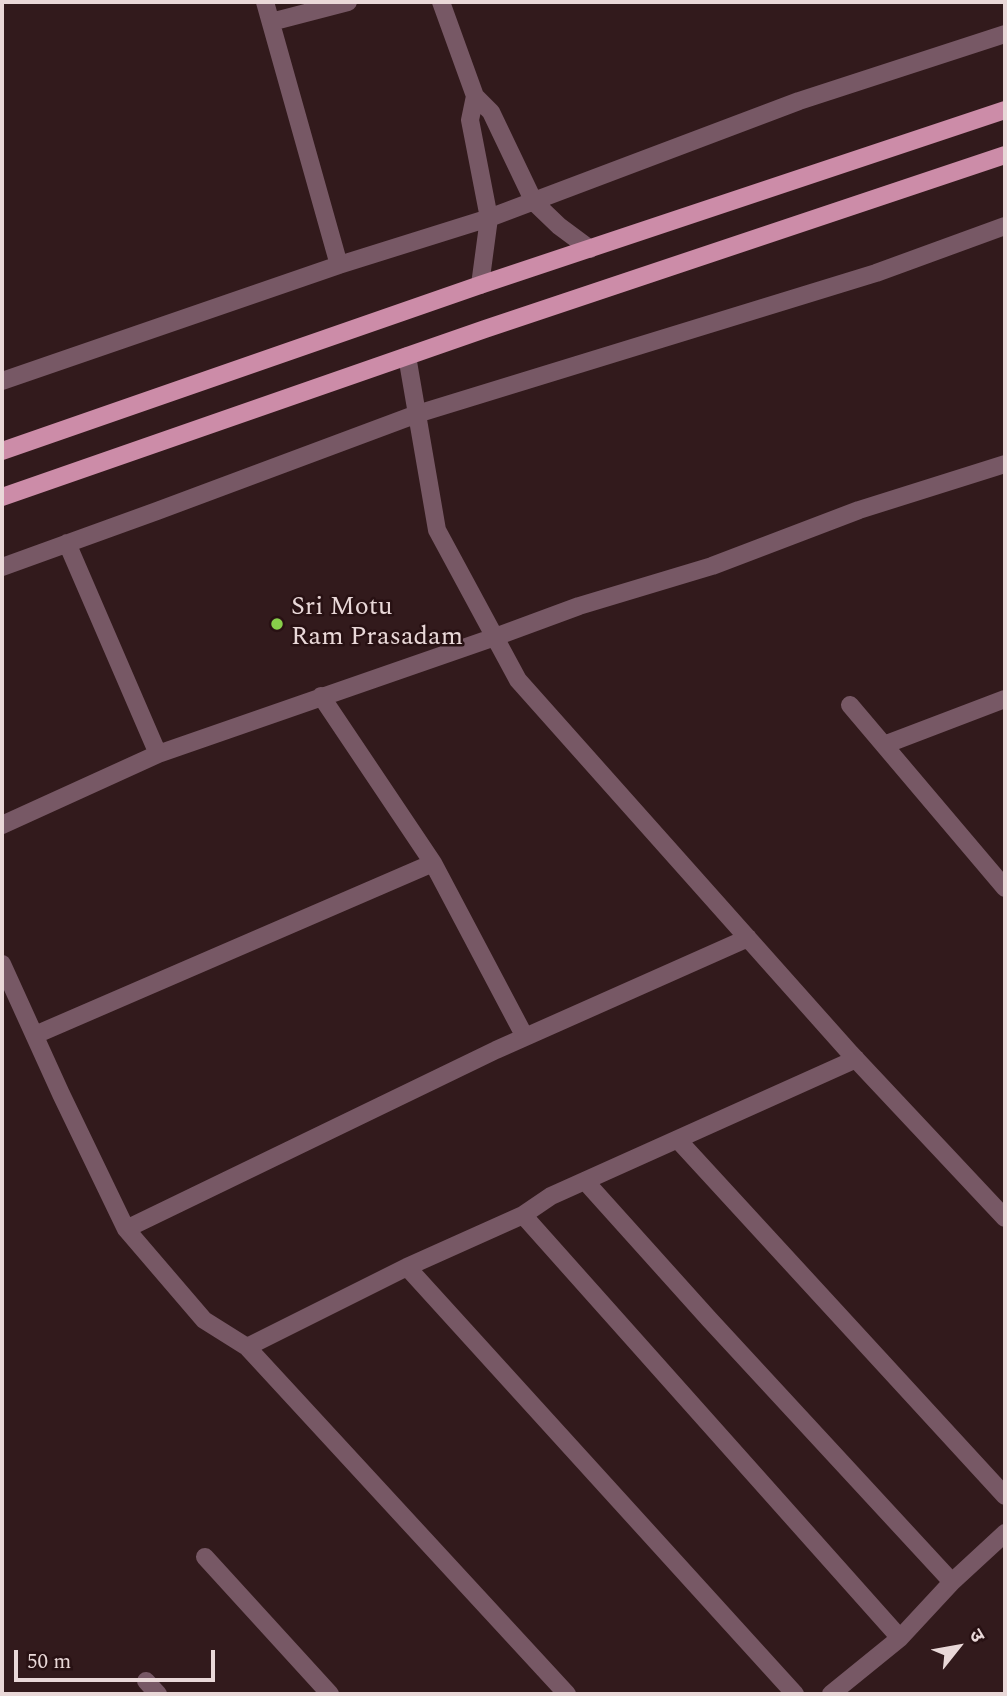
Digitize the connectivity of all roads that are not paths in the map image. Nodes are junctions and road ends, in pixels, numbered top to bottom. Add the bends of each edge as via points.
1 (265, 2) edge
2 (348, 2) edge
3 (440, 2) edge
4 (271, 22) junction
5 (1005, 34) edge
6 (475, 96) junction
7 (1005, 110) edge
8 (1005, 155) edge
9 (534, 202) junction
10 (489, 218) junction
11 (1005, 226) edge
12 (590, 249) junction
13 (339, 265) junction
14 (480, 285) junction
15 (407, 356) junction
16 (2, 381) edge
17 (417, 414) junction
18 (2, 451) edge
19 (1005, 464) edge
20 (2, 497) edge
21 (67, 543) junction
22 (2, 566) edge
23 (495, 637) junction
24 (321, 696) junction
25 (1005, 699) edge
26 (850, 705) dead end
27 (884, 745) junction
28 (158, 754) junction
29 (2, 825) edge
30 (433, 863) junction
31 (1005, 888) edge
32 (748, 938) junction
33 (2, 964) edge
34 (35, 1035) junction
35 (525, 1037) junction
36 (856, 1059) junction
37 (678, 1140) junction
38 (585, 1181) junction
39 (523, 1215) junction
40 (1005, 1218) edge
41 (126, 1229) junction
42 (407, 1267) junction
43 (247, 1347) junction
44 (1005, 1496) edge
45 (1005, 1533) edge
46 (205, 1557) dead end
47 (952, 1582) junction
48 (900, 1638) junction
49 (330, 1694) edge
50 (567, 1694) edge
51 (794, 1694) edge
52 (831, 1694) edge

1 - 4 street
2 - 4 street
3 - 6 street
4 - 13 street
5 - 9 street via 799,101
6 - 9 street via 491,112
6 - 10 street via 470,120
7 - 12 main road
8 - 15 main road
9 - 10 street
9 - 12 street
10 - 13 street
10 - 14 street
11 - 17 street via 876,273
12 - 14 main road
13 - 16 street
14 - 18 main road
15 - 17 street
15 - 20 main road
17 - 21 street
17 - 23 street via 438,530
19 - 23 street
21 - 22 street
21 - 28 street
23 - 24 street
23 - 32 street via 518,680
24 - 28 street
24 - 30 street
25 - 27 street
26 - 27 street
27 - 31 street
28 - 29 street
30 - 34 street
30 - 35 street
32 - 35 street
32 - 36 street
33 - 34 street
34 - 41 street
35 - 41 street
36 - 37 street
36 - 40 street
37 - 38 street
37 - 44 street
38 - 39 street
38 - 47 street
39 - 42 street
39 - 48 street
41 - 43 street via 204,1320
42 - 43 street
42 - 51 street
43 - 50 street
45 - 47 street
46 - 49 street
47 - 48 street
48 - 52 street

